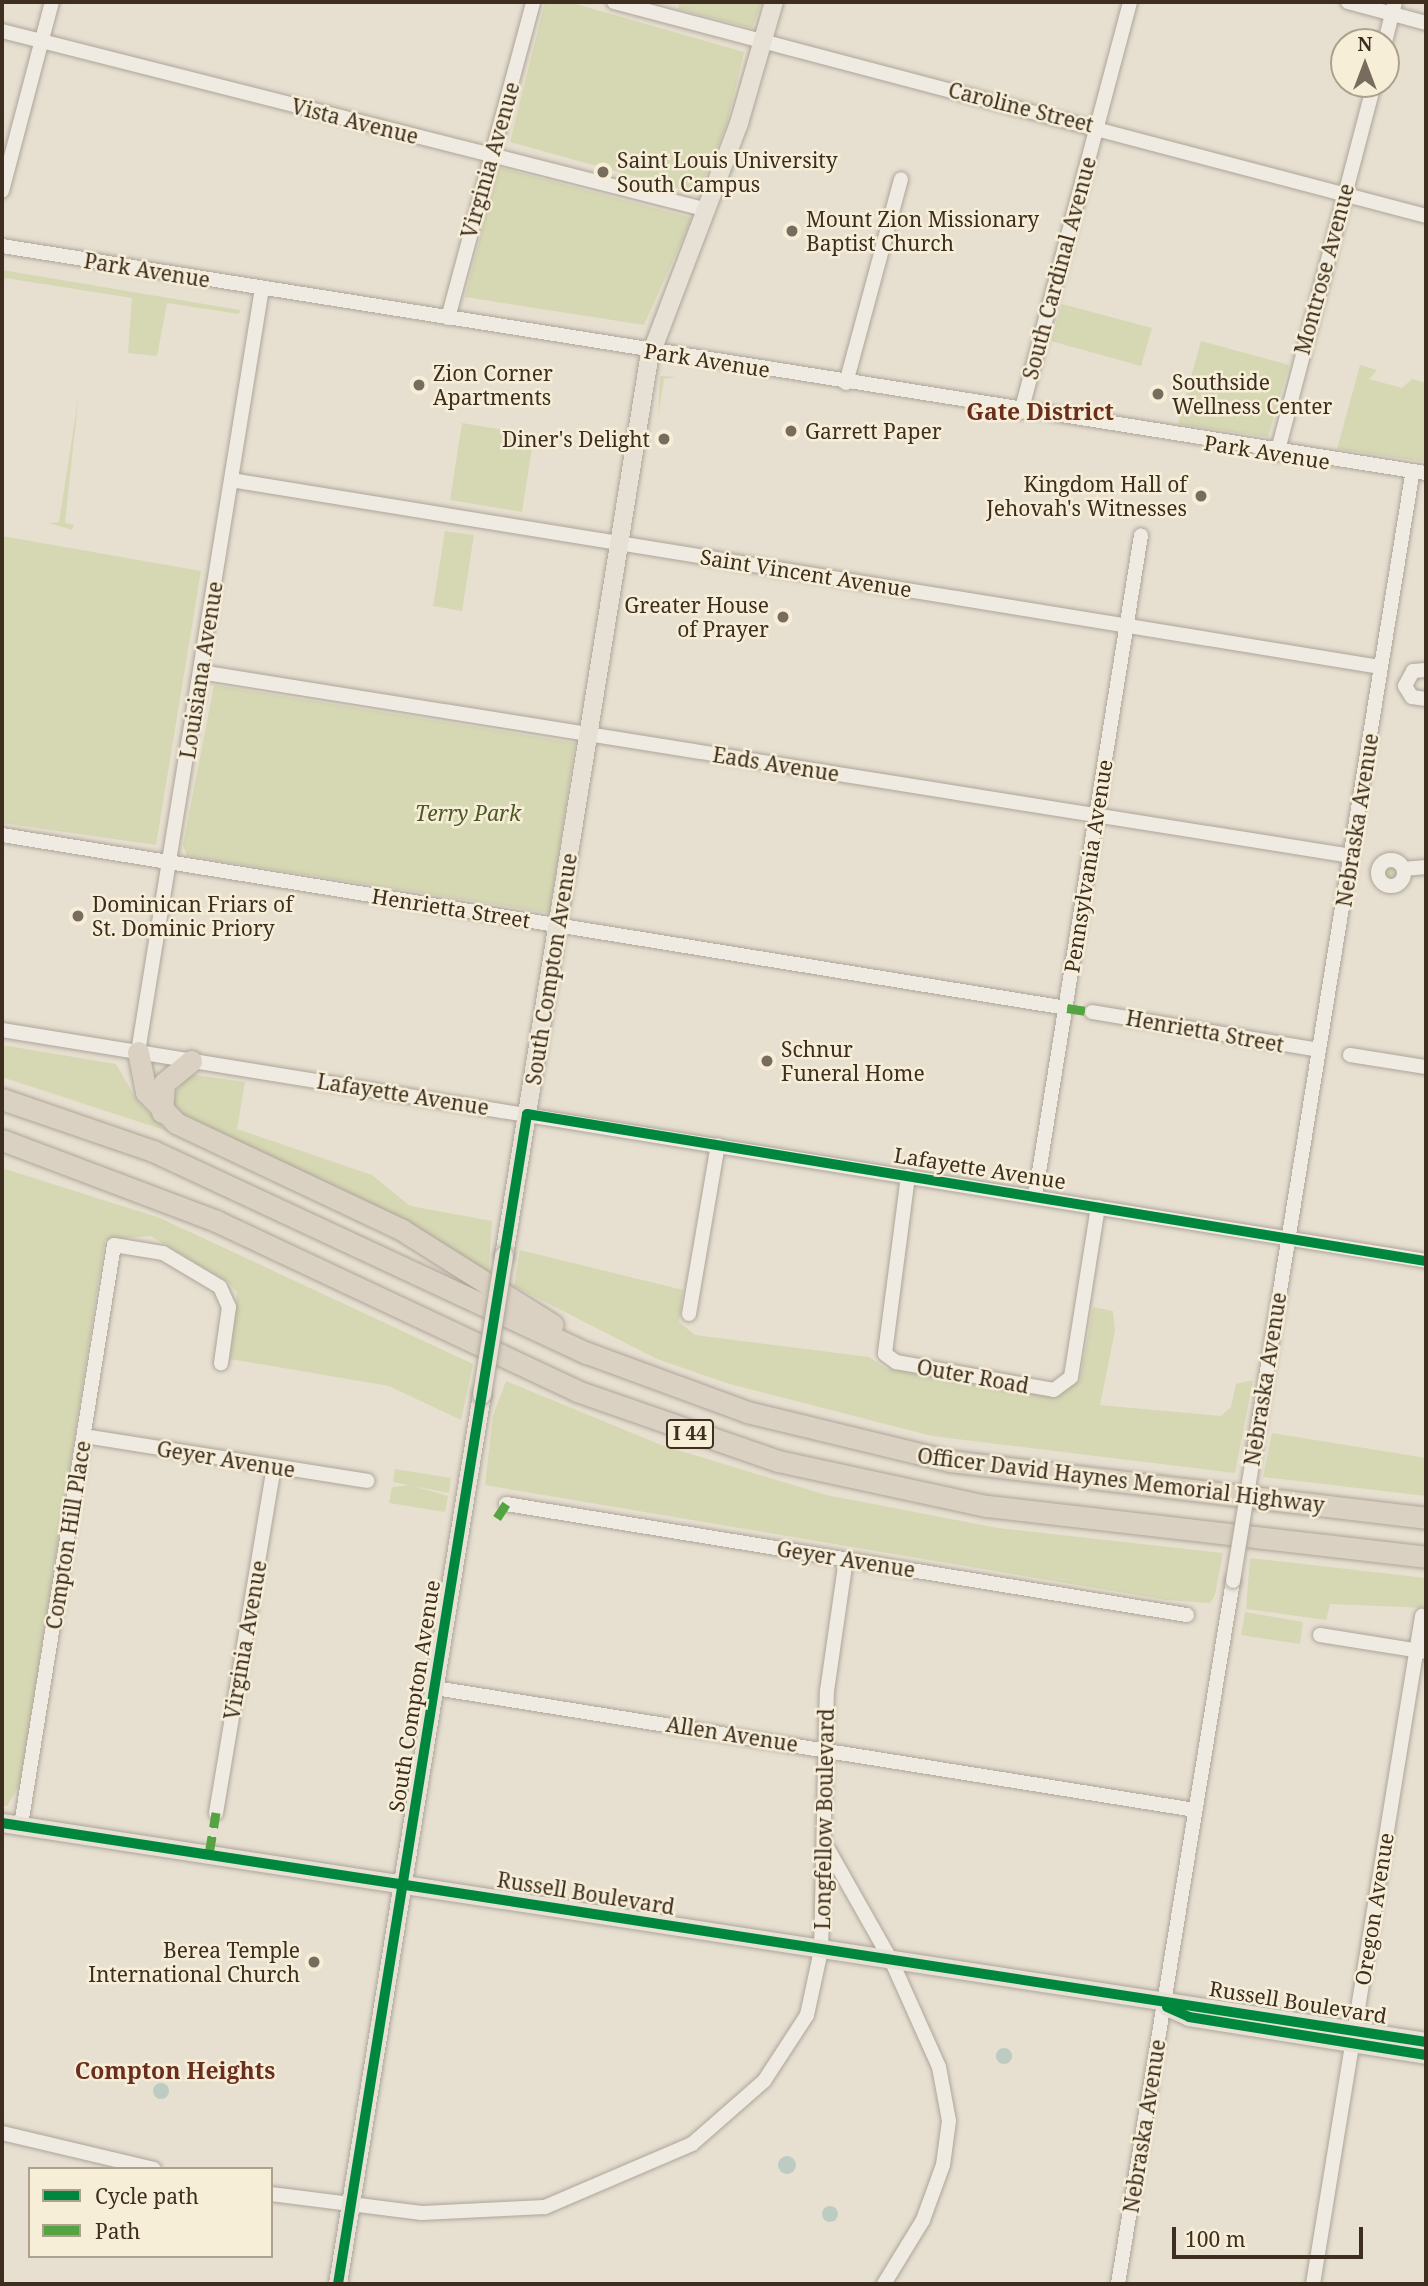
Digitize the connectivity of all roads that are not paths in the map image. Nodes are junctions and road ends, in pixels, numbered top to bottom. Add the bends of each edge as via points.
1 (52, 2) edge
2 (533, 2) edge
3 (614, 2) edge
4 (774, 2) edge
5 (1130, 2) edge
6 (1348, 2) edge
7 (1394, 8) edge
8 (1426, 23) edge
9 (1389, 28) edge
10 (2, 32) edge
11 (42, 41) junction
12 (763, 41) junction
13 (1370, 98) edge
14 (1097, 126) junction
15 (491, 154) junction
16 (901, 179) dead end
17 (2, 191) edge
18 (1344, 194) junction
19 (708, 210) junction
20 (1426, 216) edge
21 (2, 246) edge
22 (262, 288) junction
23 (448, 318) junction
24 (650, 352) junction
25 (846, 383) junction
26 (1021, 412) junction
27 (1277, 454) junction
28 (1419, 474) edge
29 (231, 480) junction
30 (1426, 482) edge
31 (1141, 535) dead end
32 (620, 543) junction
33 (1127, 625) junction
34 (1381, 667) junction
35 (1426, 670) edge
36 (200, 672) junction
37 (1426, 699) edge
38 (589, 735) junction
39 (1096, 816) junction
40 (2, 835) edge
41 (1351, 856) junction
42 (170, 862) junction
43 (1426, 867) edge
44 (1404, 869) dead end
45 (558, 925) junction
46 (1067, 1008) junction
47 (1091, 1012) dead end
48 (2, 1030) edge
49 (1318, 1050) junction
50 (138, 1052) junction
51 (1350, 1055) dead end
52 (191, 1061) junction
53 (1426, 1067) edge
54 (2, 1099) edge
55 (162, 1112) junction
56 (527, 1114) junction
57 (2, 1140) edge
58 (718, 1145) junction
59 (908, 1176) junction
60 (1035, 1197) junction
61 (1098, 1207) junction
62 (1288, 1238) junction
63 (1426, 1261) edge
64 (689, 1314) dead end
65 (587, 1353) junction
66 (220, 1363) dead end
67 (84, 1436) junction
68 (274, 1466) junction
69 (367, 1481) dead end
70 (506, 1504) dead end
71 (1426, 1518) edge
72 (1426, 1557) edge
73 (846, 1559) junction
74 (1187, 1615) dead end
75 (1422, 1616) dead end
76 (1320, 1635) dead end
77 (1421, 1652) edge
78 (435, 1688) junction
79 (826, 1748) junction
80 (1195, 1810) junction
81 (216, 1814) dead end
82 (2, 1823) edge
83 (21, 1825) junction
84 (827, 1848) junction
85 (403, 1884) junction
86 (821, 1950) junction
87 (892, 1962) junction
88 (1164, 2005) junction
89 (1353, 2037) junction
90 (1426, 2042) edge
91 (1426, 2055) edge
92 (2, 2133) edge
93 (146, 2167) edge
94 (273, 2194) edge
95 (350, 2207) junction
96 (338, 2284) edge
97 (884, 2284) edge
98 (1118, 2284) edge
99 (1313, 2284) edge

1 - 11 street
2 - 15 street, Virginia Avenue
3 - 12 street, Caroline Street
4 - 12 main road, South Compton Avenue
5 - 14 street, South Cardinal Avenue
6 - 7 street
7 - 8 street
7 - 9 street
10 - 11 street, Vista Avenue
11 - 15 street, Vista Avenue
11 - 17 street
12 - 14 street, Caroline Street
12 - 19 main road, South Compton Avenue
13 - 18 street, Montrose Avenue
14 - 18 street, Caroline Street
14 - 26 street, South Cardinal Avenue
15 - 19 street, Vista Avenue
15 - 23 street, Virginia Avenue
16 - 25 street
18 - 20 street, Caroline Street
18 - 27 street, Montrose Avenue
19 - 24 main road, South Compton Avenue
21 - 22 street, Park Avenue
22 - 23 street, Park Avenue
22 - 29 street, Louisiana Avenue
23 - 24 street, Park Avenue
24 - 25 street, Park Avenue
24 - 32 main road, South Compton Avenue
25 - 26 street, Park Avenue
26 - 27 street, Park Avenue
27 - 28 street, Park Avenue
28 - 30 street, Park Avenue
28 - 34 street, Nebraska Avenue
29 - 32 street, Saint Vincent Avenue
29 - 36 street, Louisiana Avenue
31 - 33 street, Pennsylvania Avenue
32 - 33 street, Saint Vincent Avenue
32 - 38 main road, South Compton Avenue
33 - 34 street, Saint Vincent Avenue
33 - 39 street, Pennsylvania Avenue
34 - 41 street, Nebraska Avenue
35 - 37 street via 1413,671 1405,686 1412,697
36 - 38 street, Eads Avenue
36 - 42 street, Louisiana Avenue
38 - 39 street, Eads Avenue
38 - 45 main road, South Compton Avenue
39 - 41 street, Eads Avenue
39 - 46 street, Pennsylvania Avenue
40 - 42 street, Henrietta Street
41 - 49 street, Nebraska Avenue
42 - 45 street, Henrietta Street
42 - 50 street, Louisiana Avenue
43 - 44 street
45 - 46 street, Henrietta Street
45 - 56 main road, South Compton Avenue
46 - 60 street, Pennsylvania Avenue
47 - 49 street, Henrietta Street
48 - 50 street, Lafayette Avenue
49 - 62 street, Nebraska Avenue
50 - 52 street, Lafayette Avenue
50 - 55 highway via 141,1082
51 - 53 street
52 - 55 highway via 164,1083
52 - 56 street, Lafayette Avenue
54 - 65 highway, Officer David Haynes Memorial Highway / I 44 via 217,1178
55 - 65 highway via 427,1244
56 - 58 street, Lafayette Avenue
56 - 78 main road, South Compton Avenue, bridge
57 - 72 highway, Officer David Haynes Memorial Highway / I 44 via 205,1216 577,1391 778,1461 988,1506
58 - 59 street, Lafayette Avenue
58 - 64 street
59 - 60 street, Lafayette Avenue
59 - 61 street, Outer Road via 885,1354 896,1362 1054,1390 1071,1377
60 - 61 street, Lafayette Avenue
61 - 62 street, Lafayette Avenue
62 - 63 street, Lafayette Avenue
62 - 80 street, Nebraska Avenue, bridge
65 - 71 highway, Officer David Haynes Memorial Highway / I 44 via 747,1412 904,1452
66 - 67 street, Compton Hill Place via 229,1307 220,1287 163,1253 114,1245
67 - 68 street, Geyer Avenue
67 - 83 street, Compton Hill Place
68 - 69 street, Geyer Avenue
68 - 81 street, Virginia Avenue
70 - 73 street, Geyer Avenue
73 - 74 street, Geyer Avenue
73 - 79 street, Longfellow Boulevard via 831,1655
75 - 77 street, Oregon Avenue
76 - 77 street
77 - 89 street, Oregon Avenue
78 - 79 street, Allen Avenue
78 - 85 main road, South Compton Avenue
79 - 80 street, Allen Avenue
79 - 84 street, Longfellow Boulevard
80 - 88 street, Nebraska Avenue
82 - 83 main road, Russell Boulevard
83 - 85 main road, Russell Boulevard
84 - 86 street, Longfellow Boulevard
84 - 87 street
85 - 86 main road, Russell Boulevard
85 - 95 main road, South Compton Avenue
86 - 87 main road, Russell Boulevard
86 - 95 street, Longfellow Boulevard via 807,2015 789,2049 764,2081 692,2144 545,2207 481,2214
87 - 88 main road, Russell Boulevard
87 - 97 street via 939,2067 949,2121 943,2165 923,2220
88 - 89 main road, Russell Boulevard
88 - 98 street, Nebraska Avenue
89 - 90 main road, Russell Boulevard
89 - 91 main road, Russell Boulevard
89 - 99 street, Oregon Avenue
92 - 93 street
94 - 95 street, Longfellow Boulevard
95 - 96 main road, South Compton Avenue

